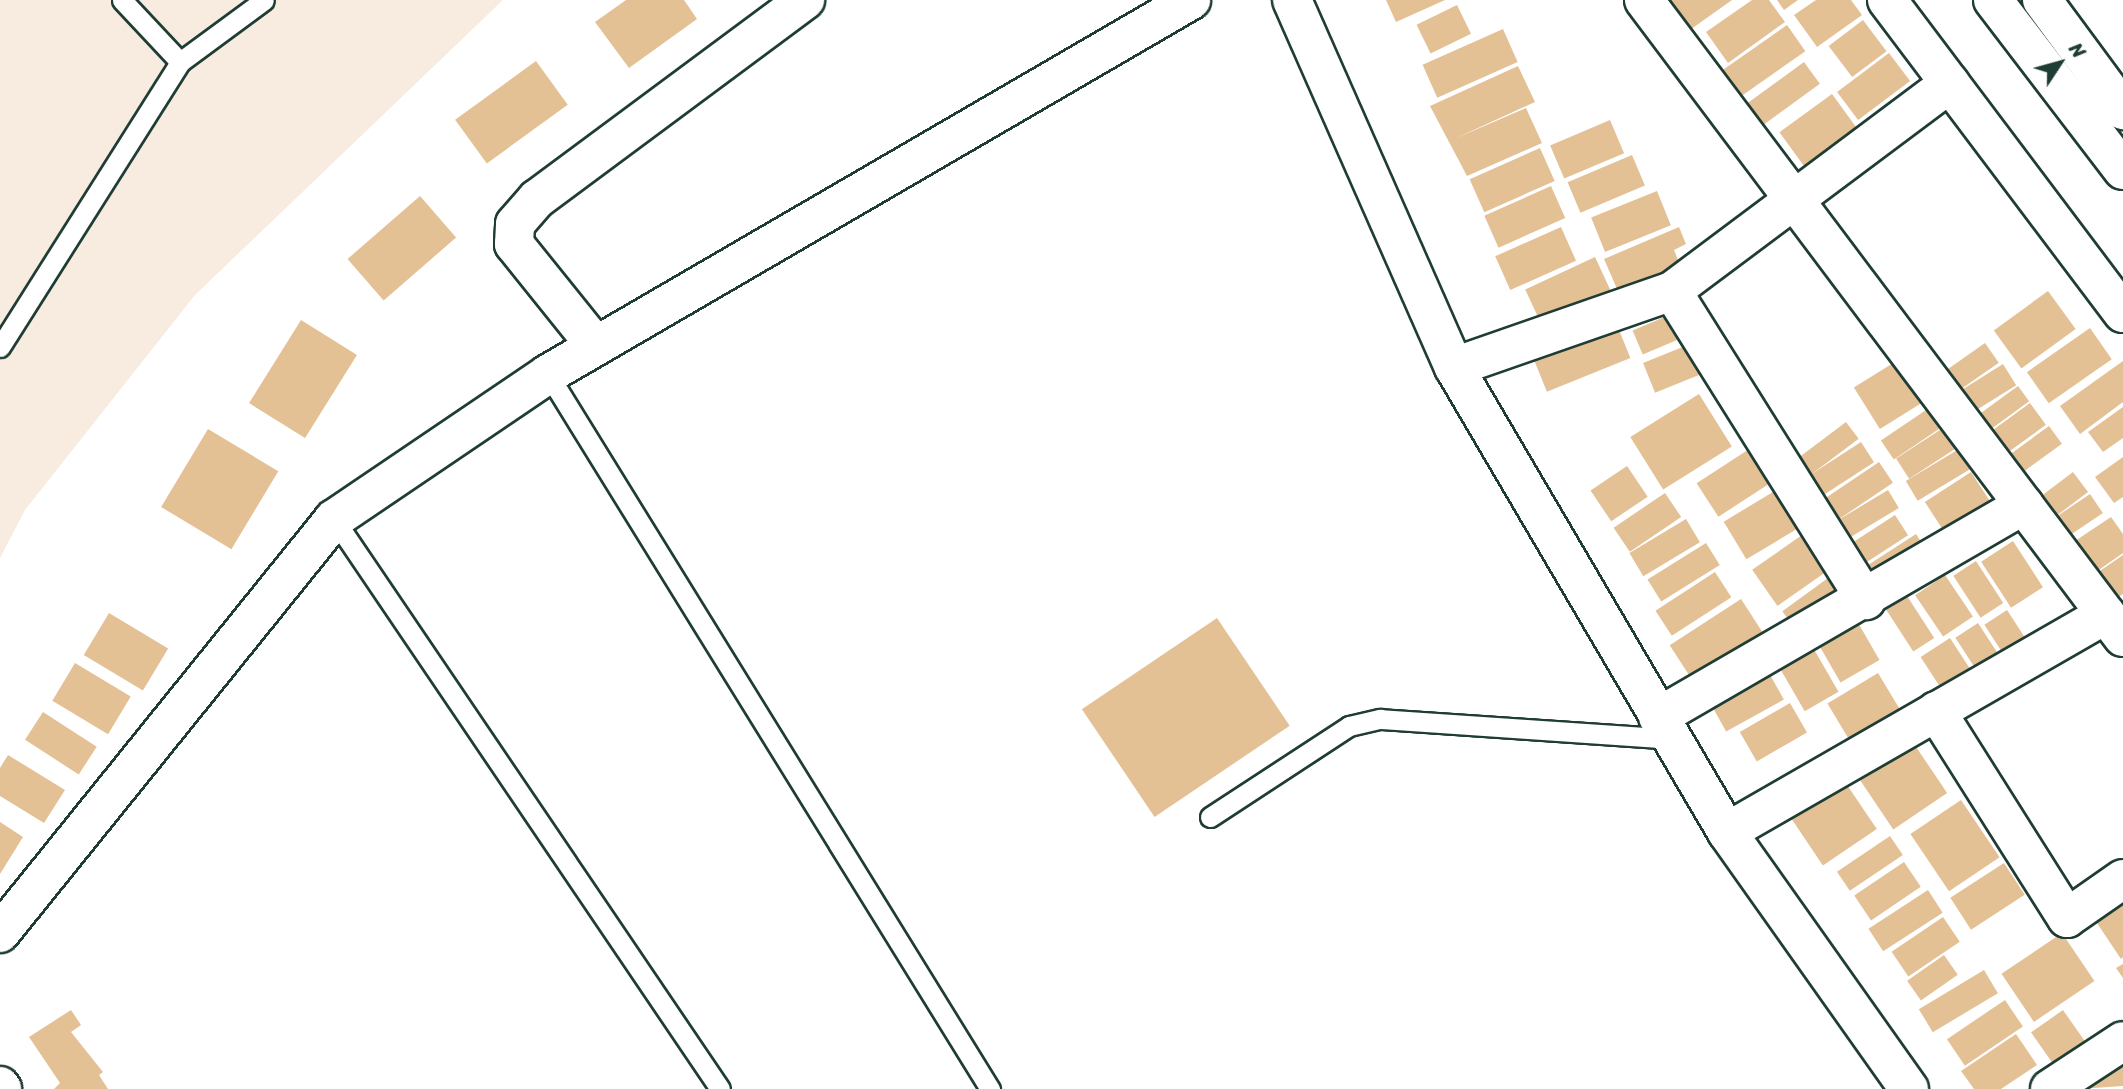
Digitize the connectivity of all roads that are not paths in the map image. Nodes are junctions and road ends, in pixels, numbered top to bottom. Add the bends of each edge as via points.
1 (122, 0) edge
2 (264, 0) edge
3 (805, 0) edge
4 (1191, 0) edge
5 (1292, 0) edge
6 (1644, 0) edge
7 (1887, 0) edge
8 (1993, 0) edge
9 (2042, 0) edge
10 (180, 62) junction
11 (1950, 83) junction
12 (2123, 110) edge
13 (2123, 170) edge
14 (1797, 201) junction
15 (1672, 291) junction
16 (2123, 313) edge
17 (596, 346) junction
18 (0, 347) edge
19 (1454, 366) junction
20 (548, 374) junction
21 (2024, 505) junction
22 (334, 519) junction
23 (1866, 600) junction
24 (2114, 626) edge
25 (1937, 711) junction
26 (1665, 728) junction
27 (1210, 817) dead end
28 (1727, 832) junction
29 (2123, 879) edge
30 (0, 933) edge
31 (2123, 1041) edge
32 (720, 1089) edge
33 (990, 1089) edge
34 (1909, 1089) edge
35 (2050, 1089) edge

1 - 10 lane
2 - 10 lane
3 - 17 street via 537,199 514,224 514,244
4 - 17 street
5 - 19 street
6 - 14 street
7 - 11 street
8 - 13 street
9 - 12 street
10 - 18 lane
11 - 14 street
11 - 16 street
14 - 15 street
14 - 21 street
15 - 19 street
15 - 23 street
17 - 20 street
19 - 26 street
20 - 22 street
20 - 33 lane
21 - 23 street
21 - 24 street
22 - 30 street
22 - 32 lane
23 - 26 street
24 - 25 street
25 - 28 street
25 - 29 street via 2067,918
26 - 27 lane via 1380,719 1349,726
26 - 28 street
28 - 34 street
31 - 35 street

